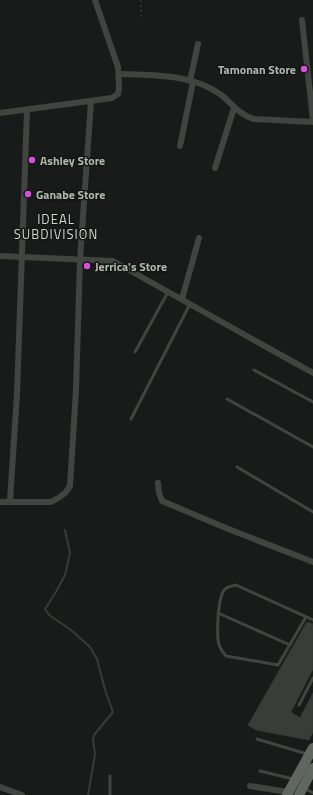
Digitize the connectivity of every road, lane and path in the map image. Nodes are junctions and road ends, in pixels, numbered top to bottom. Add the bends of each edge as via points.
1 (95, 0) edge
2 (141, 0) edge
3 (141, 20) dead end
4 (302, 20) dead end
5 (198, 44) dead end
6 (119, 74) junction
7 (191, 81) junction
8 (91, 101) junction
9 (234, 108) junction
10 (27, 110) junction
11 (0, 113) edge
12 (313, 121) edge
13 (180, 146) dead end
14 (215, 168) dead end
15 (199, 238) dead end
16 (0, 256) edge
17 (21, 257) junction
18 (80, 260) junction
19 (168, 292) junction
20 (182, 299) junction
21 (190, 304) junction
22 (135, 352) dead end
23 (254, 370) dead end
24 (313, 373) edge
25 (228, 399) dead end
26 (313, 402) edge
27 (131, 419) dead end
28 (313, 447) edge
29 (236, 467) dead end
30 (158, 483) dead end
31 (10, 501) junction
32 (0, 502) edge
33 (313, 512) edge
34 (313, 562) edge
35 (218, 613) junction
36 (306, 617) junction
37 (313, 620) edge
38 (290, 646) junction
39 (313, 678) edge
40 (299, 705) dead end
41 (257, 739) dead end
42 (312, 752) edge
43 (313, 768) edge
44 (260, 771) dead end
45 (110, 776) dead end
46 (295, 780) junction
47 (250, 786) dead end
48 (0, 787) edge
49 (301, 791) edge
50 (313, 793) edge
51 (287, 794) edge
52 (22, 795) edge
53 (110, 795) edge

1 - 6 street
2 - 3 path
4 - 12 street
5 - 7 street
6 - 7 street via 162,75
6 - 8 street via 117,96
7 - 9 street via 220,94
7 - 13 street
8 - 10 street
8 - 18 street
9 - 12 street via 254,119
9 - 14 street
10 - 11 street
10 - 17 street
15 - 20 street
16 - 17 street
17 - 18 street
17 - 31 street via 17,394
18 - 19 street via 113,261
18 - 31 street via 70,486 66,492 51,502
19 - 20 street
19 - 22 lane
20 - 21 street
21 - 24 street
21 - 27 lane
23 - 26 lane
25 - 28 lane
29 - 33 lane
30 - 34 street via 162,501
31 - 32 street
35 - 36 lane via 223,592 228,587 236,585
35 - 38 lane
35 - 38 lane via 218,640 226,656 278,665
36 - 37 lane
36 - 38 lane
39 - 40 lane
41 - 42 lane
42 - 46 highway
43 - 49 highway
44 - 46 lane
45 - 53 lane
46 - 51 highway
47 - 51 street
48 - 52 street
49 - 50 lane

